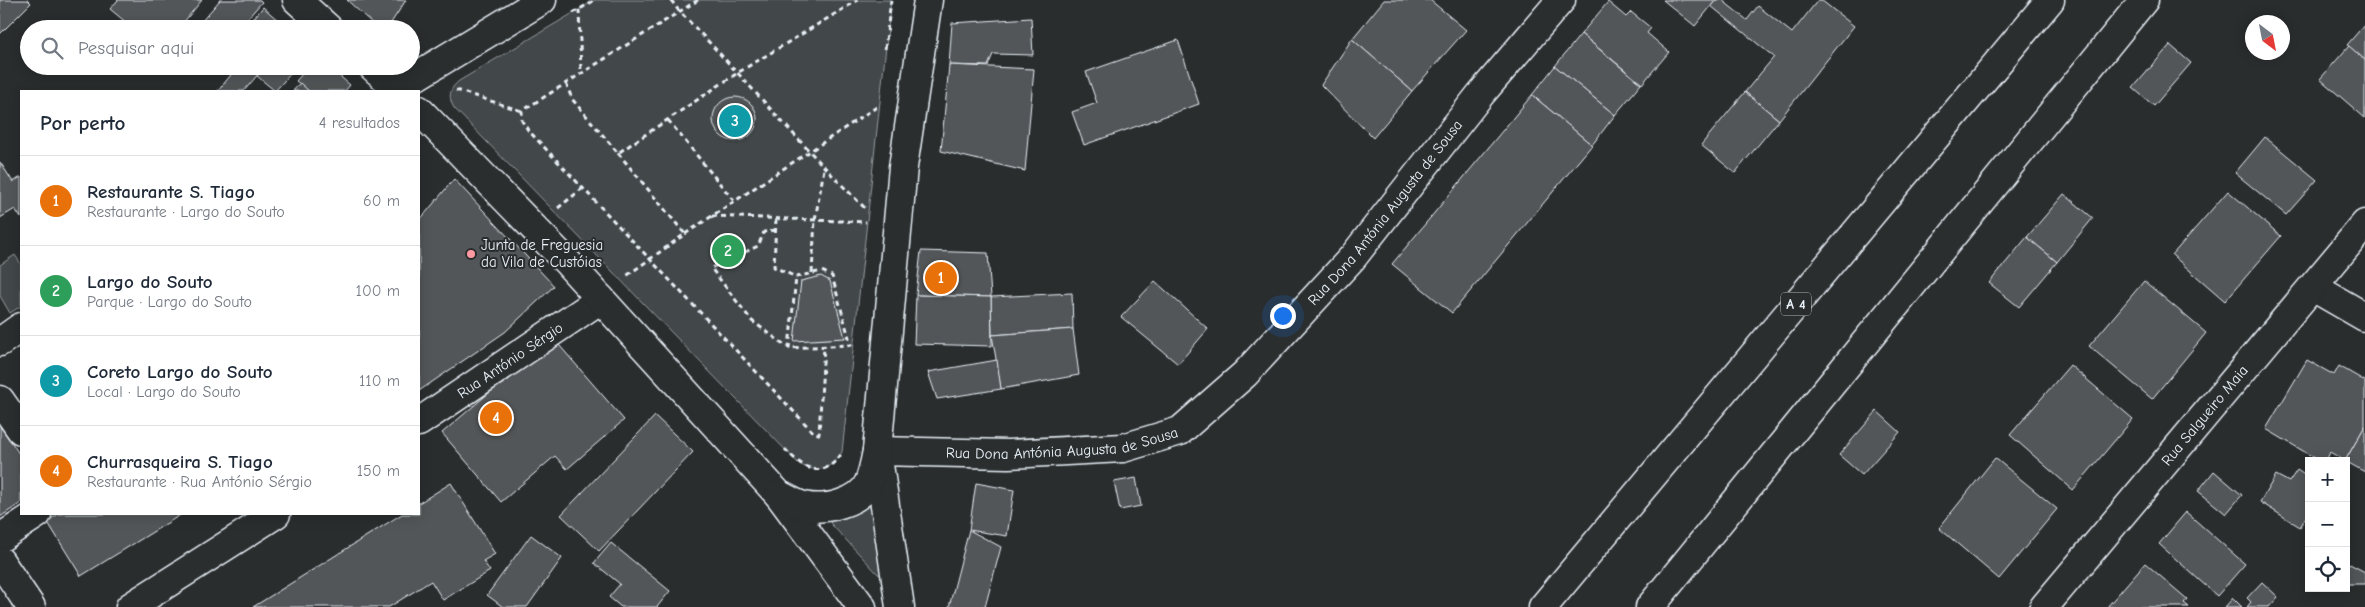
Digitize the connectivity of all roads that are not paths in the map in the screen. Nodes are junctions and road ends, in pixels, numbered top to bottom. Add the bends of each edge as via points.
1 (297, 0) edge
2 (542, 0) edge
3 (928, 0) edge
4 (1561, 0) edge
5 (2050, 0) edge
6 (2144, 0) edge
7 (319, 20) edge
8 (382, 75) edge
9 (398, 90) edge
10 (420, 111) edge
11 (2365, 224) edge
12 (2313, 287) junction
13 (601, 299) junction
14 (2365, 317) edge
15 (20, 328) edge
16 (0, 342) edge
17 (0, 400) edge
18 (420, 421) edge
19 (20, 429) edge
20 (878, 451) junction
21 (779, 494) junction
22 (34, 515) edge
23 (274, 515) edge
24 (0, 538) edge
25 (0, 561) edge
26 (31, 607) edge
27 (130, 607) edge
28 (862, 607) edge
29 (900, 607) edge
30 (1543, 607) edge
31 (1650, 607) edge
32 (2044, 607) edge

1 - 7 main road
2 - 9 main road
3 - 20 main road via 903,167
4 - 20 main road, Rua Dona Antónia Augusta de Sousa via 1480,95 1353,257 1245,374 1180,430 1123,448 1008,454
5 - 30 main road, A 4
6 - 31 main road
8 - 9 main road
10 - 13 main road
11 - 12 main road, Rua Salgueiro Maia
12 - 14 main road
12 - 32 main road, Rua Salgueiro Maia
13 - 18 main road, Rua António Sérgio
13 - 21 main road
15 - 16 main road
17 - 19 main road
20 - 21 main road via 869,483 858,496 817,508 803,506
20 - 29 main road
21 - 28 main road
22 - 24 main road
23 - 27 main road
25 - 26 main road

